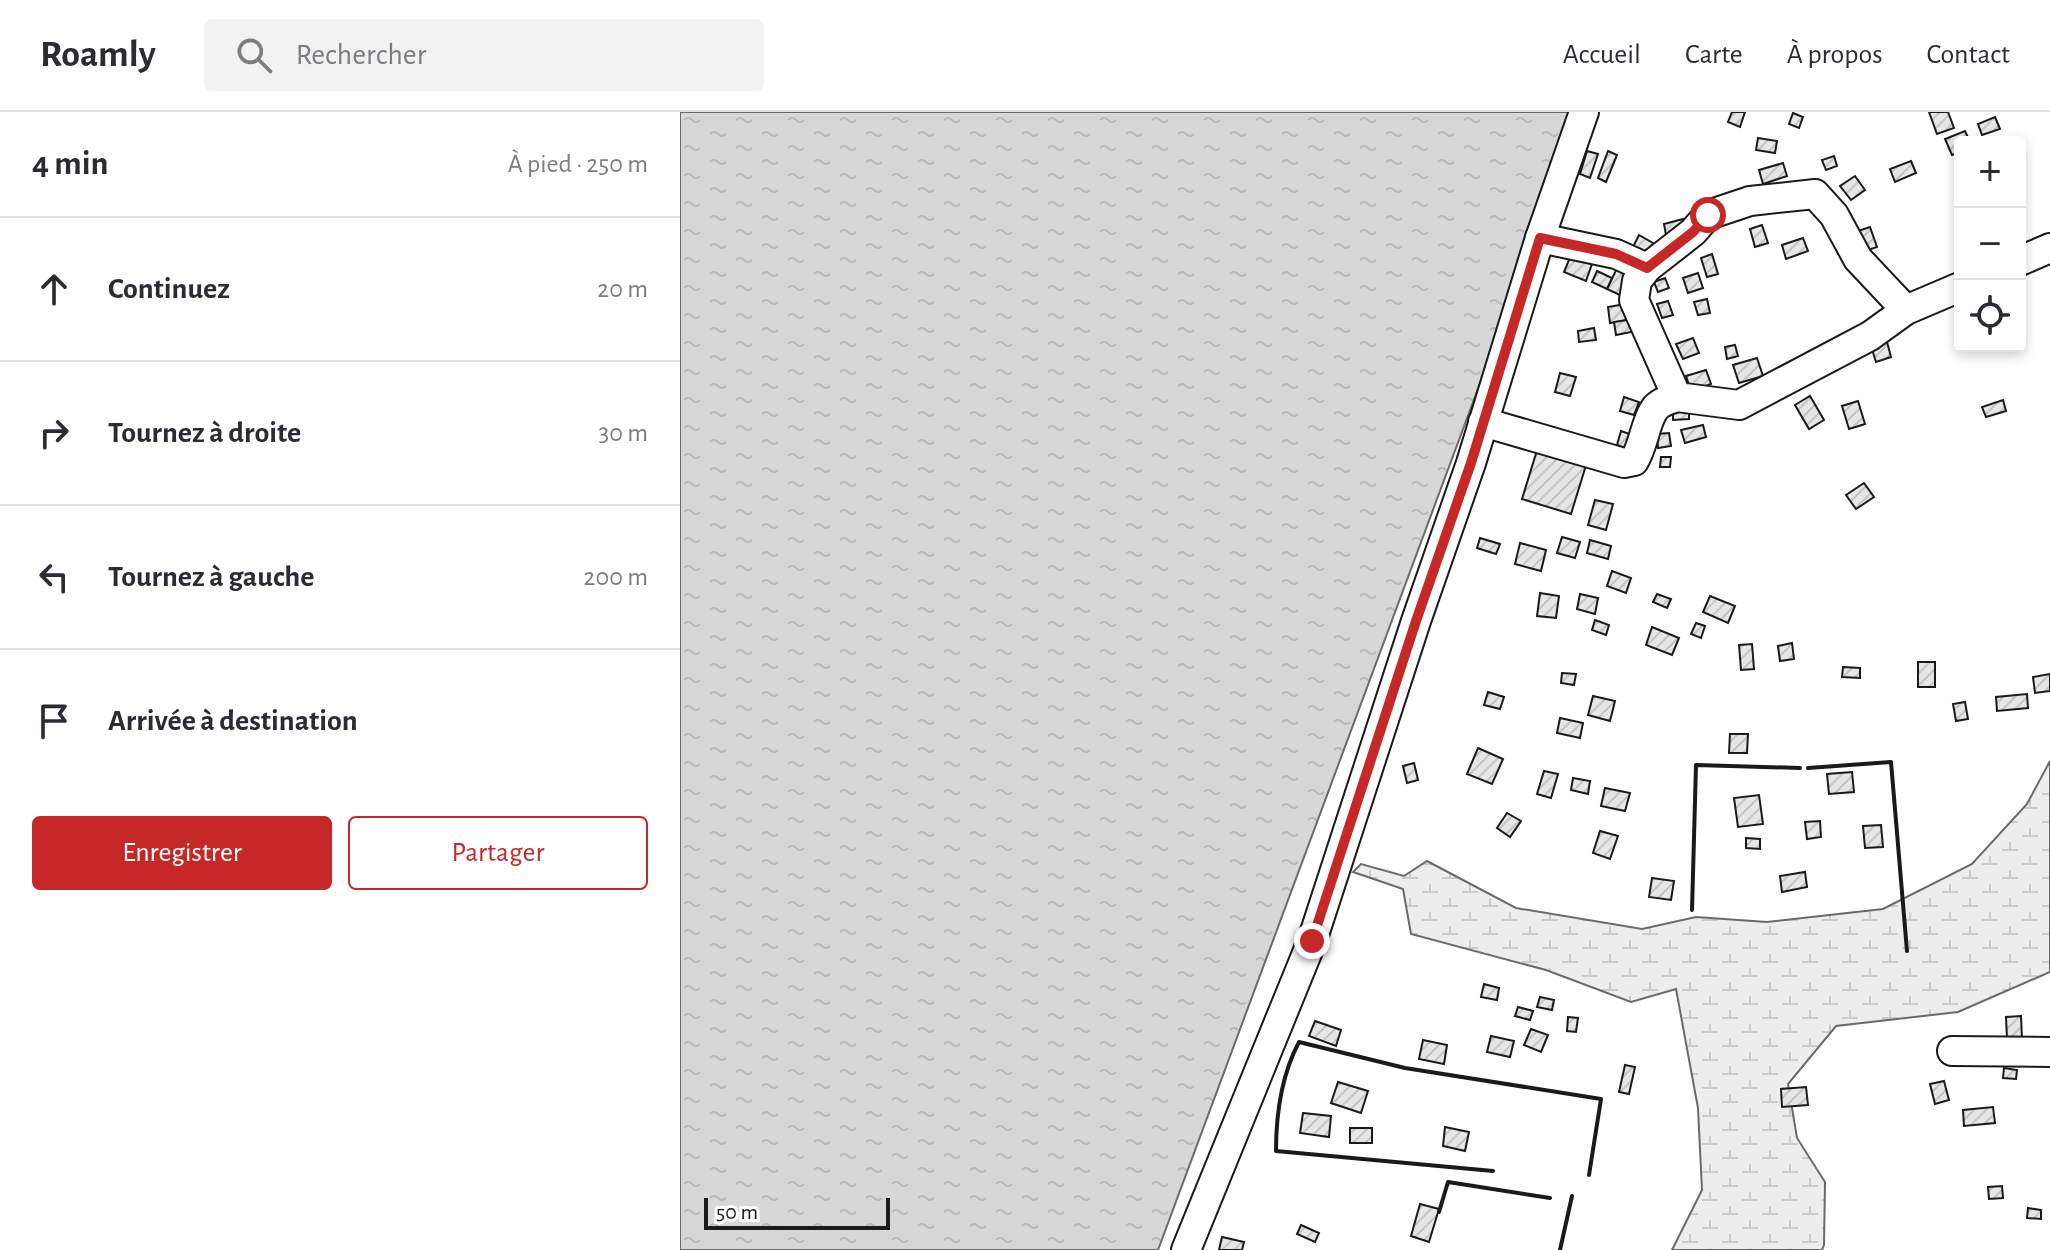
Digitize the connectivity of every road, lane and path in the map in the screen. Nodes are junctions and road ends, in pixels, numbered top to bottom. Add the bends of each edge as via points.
1 (1584, 112) edge
2 (1540, 238) junction
3 (2050, 248) edge
4 (2026, 258) edge
5 (1647, 268) junction
6 (1954, 290) edge
7 (1906, 310) junction
8 (1677, 397) junction
9 (1483, 422) junction
10 (1952, 1051) dead end
11 (2050, 1052) edge
12 (1186, 1250) edge

1 - 2 street
2 - 5 street via 1616,254
2 - 9 street
3 - 4 street
5 - 7 street via 1708,215 1750,201 1815,194 1834,215 1858,259
5 - 8 street via 1637,281 1634,300
6 - 7 street
7 - 8 street via 1870,336 1739,405
8 - 9 street via 1654,410 1639,453 1624,463
9 - 12 street via 1312,941
10 - 11 street

